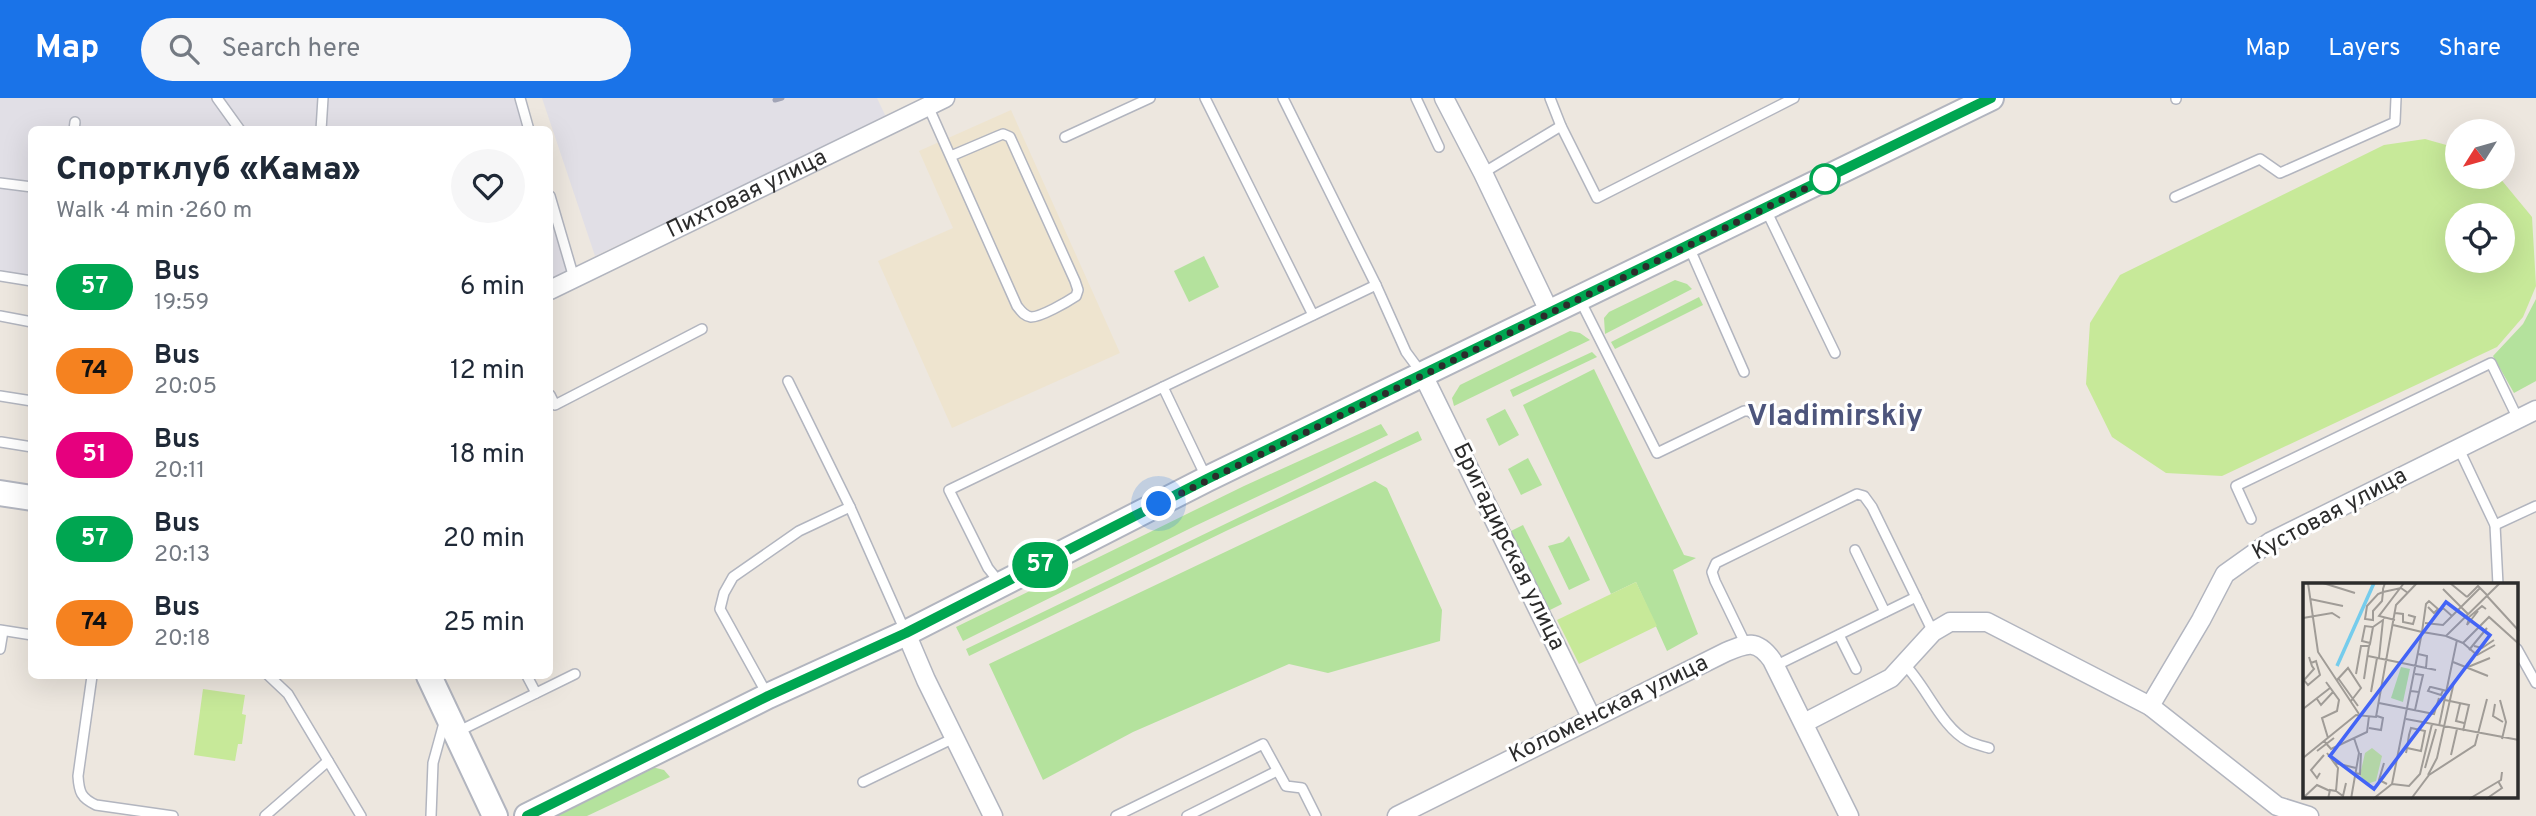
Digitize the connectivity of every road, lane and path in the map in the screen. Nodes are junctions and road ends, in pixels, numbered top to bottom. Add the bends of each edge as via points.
1 (217, 98) edge
2 (323, 98) edge
3 (520, 98) edge
4 (945, 98) edge
5 (1150, 98) edge
6 (1205, 98) edge
7 (1283, 98) edge
8 (1416, 98) edge
9 (1444, 98) edge
10 (1550, 98) edge
11 (1794, 98) edge
12 (1991, 98) edge
13 (2396, 98) edge
14 (929, 106) junction
15 (237, 126) edge
16 (321, 126) edge
17 (528, 126) edge
18 (1561, 126) junction
19 (1065, 137) dead end
20 (1439, 147) dead end
21 (951, 156) junction
22 (1483, 173) junction
23 (0, 183) edge
24 (28, 186) edge
25 (2175, 197) dead end
26 (553, 206) edge
27 (1765, 208) junction
28 (1688, 245) junction
29 (0, 276) edge
30 (574, 278) junction
31 (28, 280) edge
32 (1376, 285) junction
33 (553, 288) edge
34 (1580, 298) junction
35 (1550, 313) junction
36 (1313, 315) junction
37 (0, 316) edge
38 (28, 321) edge
39 (702, 329) dead end
40 (1835, 353) dead end
41 (1744, 372) dead end
42 (1423, 375) junction
43 (788, 382) dead end
44 (1163, 387) junction
45 (0, 396) edge
46 (28, 400) edge
47 (553, 401) edge
48 (2536, 410) edge
49 (1753, 414) dead end
50 (2518, 419) junction
51 (0, 443) edge
52 (28, 446) edge
53 (2459, 449) junction
54 (1207, 479) junction
55 (0, 493) edge
56 (28, 497) edge
57 (2536, 506) edge
58 (850, 507) junction
59 (2251, 520) dead end
60 (2495, 525) junction
61 (1855, 550) dead end
62 (2498, 583) edge
63 (1001, 585) junction
64 (1916, 597) junction
65 (1885, 612) junction
66 (1, 631) edge
67 (1933, 632) junction
68 (906, 633) junction
69 (28, 634) edge
70 (1839, 635) junction
71 (1746, 645) junction
72 (0, 649) edge
73 (2518, 651) edge
74 (1905, 665) junction
75 (1775, 666) junction
76 (1856, 669) dead end
77 (575, 674) dead end
78 (93, 679) edge
79 (272, 679) edge
80 (430, 679) edge
81 (529, 679) edge
82 (2536, 683) edge
83 (536, 693) junction
84 (768, 696) junction
85 (2150, 706) junction
86 (1592, 719) junction
87 (1804, 723) junction
88 (451, 724) junction
89 (954, 738) junction
90 (1989, 748) dead end
91 (328, 761) junction
92 (1277, 771) junction
93 (863, 782) dead end
94 (173, 816) edge
95 (265, 816) edge
96 (361, 816) edge
97 (431, 816) edge
98 (495, 816) edge
99 (527, 816) edge
100 (993, 816) edge
101 (1116, 816) edge
102 (1187, 816) edge
103 (1317, 816) edge
104 (1397, 816) edge
105 (1849, 816) edge
106 (2309, 816) edge

1 - 15 lane
2 - 16 lane
3 - 17 lane
4 - 14 street, Пихтовая улица
5 - 19 lane
6 - 36 lane
7 - 32 lane
8 - 20 lane
9 - 22 street
10 - 18 lane
11 - 18 lane via 1597,198
12 - 27 main road
13 - 25 lane via 2396,122 2280,173 2259,159
14 - 21 lane
14 - 30 street, Пихтовая улица
18 - 22 lane
21 - 21 lane via 1023,314 1038,315 1076,296 1076,281 1010,137 1003,134
22 - 35 street
23 - 24 lane
26 - 30 lane
27 - 28 main road
27 - 40 lane
28 - 34 main road
28 - 41 lane
29 - 31 lane
30 - 33 street, Пихтовая улица
32 - 36 lane
32 - 42 lane via 1406,352
34 - 35 main road
34 - 49 lane via 1657,453 1744,411
35 - 42 main road
36 - 44 lane
37 - 38 lane
39 - 47 lane via 555,405
42 - 54 main road
42 - 86 street, Бригадирская улица
43 - 58 lane
44 - 54 lane
44 - 63 lane via 949,490
45 - 46 lane
48 - 50 street, Кустовая улица
50 - 53 street, Кустовая улица
50 - 59 lane via 2491,363 2236,486
51 - 52 lane
53 - 60 lane
53 - 85 street, Кустовая улица via 2270,542 2225,575
54 - 63 main road
55 - 56 main road
57 - 60 lane
58 - 68 lane
58 - 84 lane via 799,531 754,561 733,577 724,593 720,609
60 - 62 lane
61 - 65 lane
63 - 68 main road
64 - 65 lane
64 - 67 lane
64 - 71 lane via 1872,506 1857,494 1716,563 1712,572
65 - 70 lane
66 - 69 lane
66 - 72 lane
67 - 74 street
67 - 85 street via 1950,622 1987,622
68 - 84 main road
68 - 89 street
70 - 75 lane
70 - 76 lane
71 - 75 street via 1765,649
71 - 86 street, Коломенская улица
73 - 82 lane
74 - 87 street via 1891,678
74 - 90 lane via 1940,715 1966,741
75 - 87 street
77 - 83 lane
78 - 94 lane via 79,791 96,805
79 - 91 lane via 288,694
80 - 88 main road
81 - 83 lane
83 - 88 lane
84 - 99 main road
85 - 106 street via 2277,806
86 - 104 street, Коломенская улица
87 - 105 street
88 - 97 lane via 433,763
88 - 98 main road
89 - 93 lane
89 - 100 street
91 - 95 lane
91 - 96 lane
92 - 101 lane via 1263,744
92 - 102 lane
92 - 103 lane via 1286,786 1302,788

